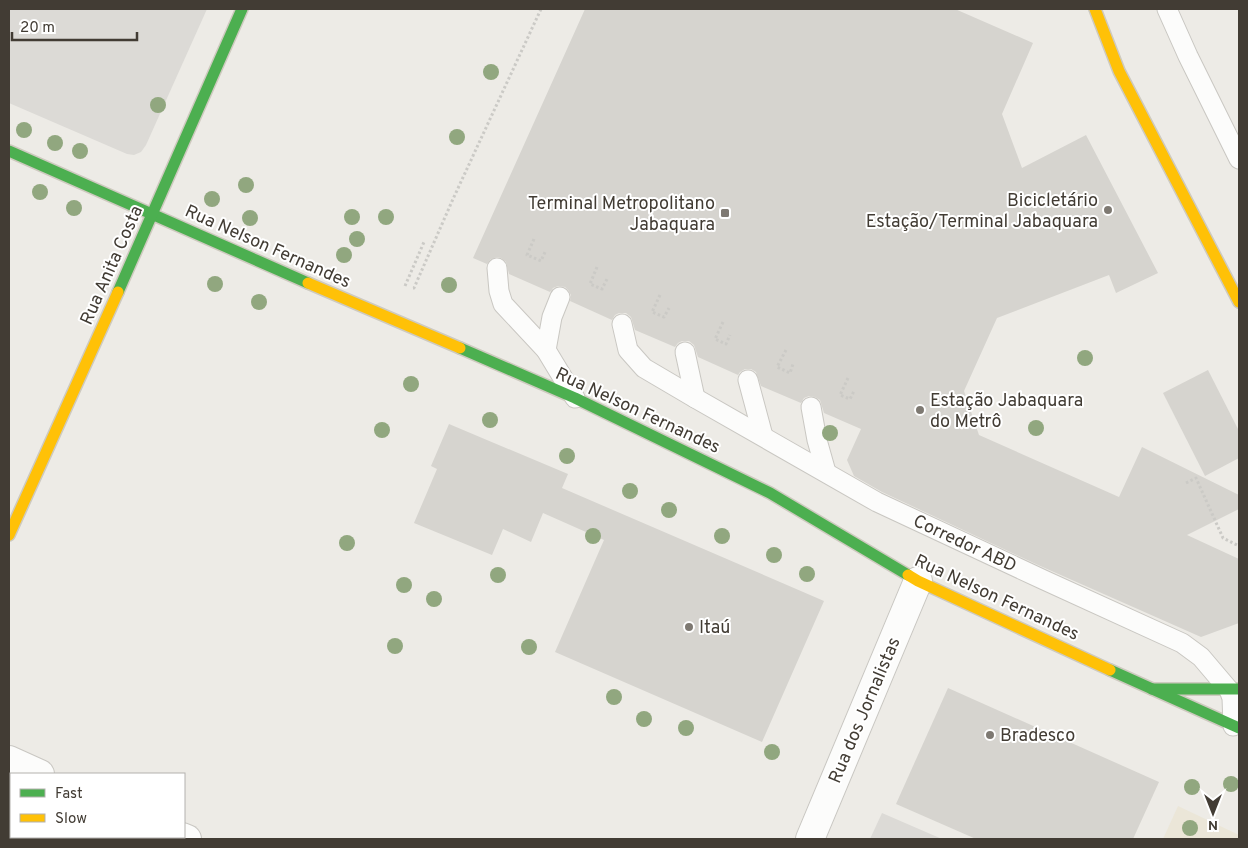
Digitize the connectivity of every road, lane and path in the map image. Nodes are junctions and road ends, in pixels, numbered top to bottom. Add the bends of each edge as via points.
1 (242, 9) edge
2 (540, 9) edge
3 (1094, 9) edge
4 (1167, 9) edge
5 (9, 151) edge
6 (1239, 159) edge
7 (153, 214) junction
8 (534, 239) dead end
9 (424, 242) dead end
10 (545, 252) dead end
11 (413, 266) dead end
12 (597, 267) dead end
13 (497, 268) dead end
14 (607, 279) dead end
15 (405, 285) dead end
16 (660, 295) dead end
17 (560, 297) dead end
18 (1239, 302) edge
19 (669, 308) dead end
20 (723, 322) dead end
21 (622, 324) dead end
22 (730, 335) dead end
23 (546, 350) junction
24 (786, 350) dead end
25 (685, 352) dead end
26 (793, 364) dead end
27 (848, 378) dead end
28 (748, 380) dead end
29 (854, 391) dead end
30 (575, 398) junction
31 (695, 398) junction
32 (810, 407) dead end
33 (764, 436) junction
34 (826, 472) junction
35 (1186, 482) dead end
36 (9, 534) edge
37 (1239, 546) edge
38 (918, 581) junction
39 (1152, 689) junction
40 (1234, 689) edge
41 (1236, 727) edge
42 (9, 760) edge
43 (38, 773) edge
44 (810, 839) edge

1 - 7 street, Rua Anita Costa
2 - 15 path via 414,288
3 - 18 street via 1119,71
4 - 6 lane
5 - 7 street, Rua Nelson Fernandes
7 - 30 street, Rua Nelson Fernandes
7 - 36 street, Rua Anita Costa
8 - 10 path via 527,255 541,262
9 - 11 path
12 - 14 path via 590,284 602,289
13 - 23 lane via 503,304
16 - 19 path via 652,312 664,317
17 - 23 lane via 552,317
20 - 22 path via 715,339 726,344
21 - 31 lane, Corredor ABD via 628,350 644,368
23 - 30 lane
24 - 26 path via 778,367 790,373
25 - 31 lane
27 - 29 path via 840,395 850,399
28 - 33 lane
30 - 38 street, Rua Nelson Fernandes via 770,493
31 - 33 lane, Corredor ABD
32 - 34 lane
33 - 34 lane, Corredor ABD
34 - 40 lane, Corredor ABD via 877,502 1182,643 1201,656
35 - 37 path via 1196,478 1223,538
38 - 39 street, Rua Nelson Fernandes
38 - 44 street, Rua dos Jornalistas
39 - 40 street
39 - 41 street, Rua Nelson Fernandes
40 - 41 lane
42 - 43 street

